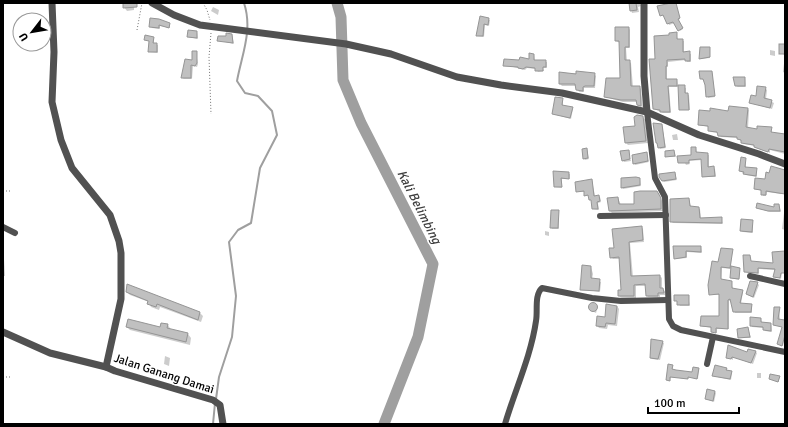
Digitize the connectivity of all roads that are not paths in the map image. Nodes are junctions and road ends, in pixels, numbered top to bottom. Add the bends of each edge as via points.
1 (52, 3) edge
2 (152, 3) edge
3 (644, 3) edge
4 (648, 112) junction
5 (785, 164) edge
6 (666, 215) junction
7 (600, 216) dead end
8 (3, 227) edge
9 (16, 233) dead end
10 (750, 276) dead end
11 (785, 284) edge
12 (668, 300) junction
13 (3, 332) edge
14 (713, 337) junction
15 (785, 352) edge
16 (707, 364) dead end
17 (106, 367) junction
18 (223, 424) edge
19 (505, 424) edge

1 - 17 street, Jalan Ganang Damai via 52,102 61,140 72,168 110,215 121,253 120,299
2 - 4 street via 186,21 344,43 391,54 457,77 562,93
3 - 4 street via 644,76
4 - 5 street via 699,135
4 - 6 street via 655,178 665,194
6 - 7 street
6 - 12 street
8 - 9 street
10 - 11 street
12 - 14 street via 669,319 673,326
12 - 19 street via 606,300 542,288 538,293 534,329
13 - 17 street via 50,353
14 - 15 street
14 - 16 street
17 - 18 street, Jalan Ganang Damai via 213,400 220,405

